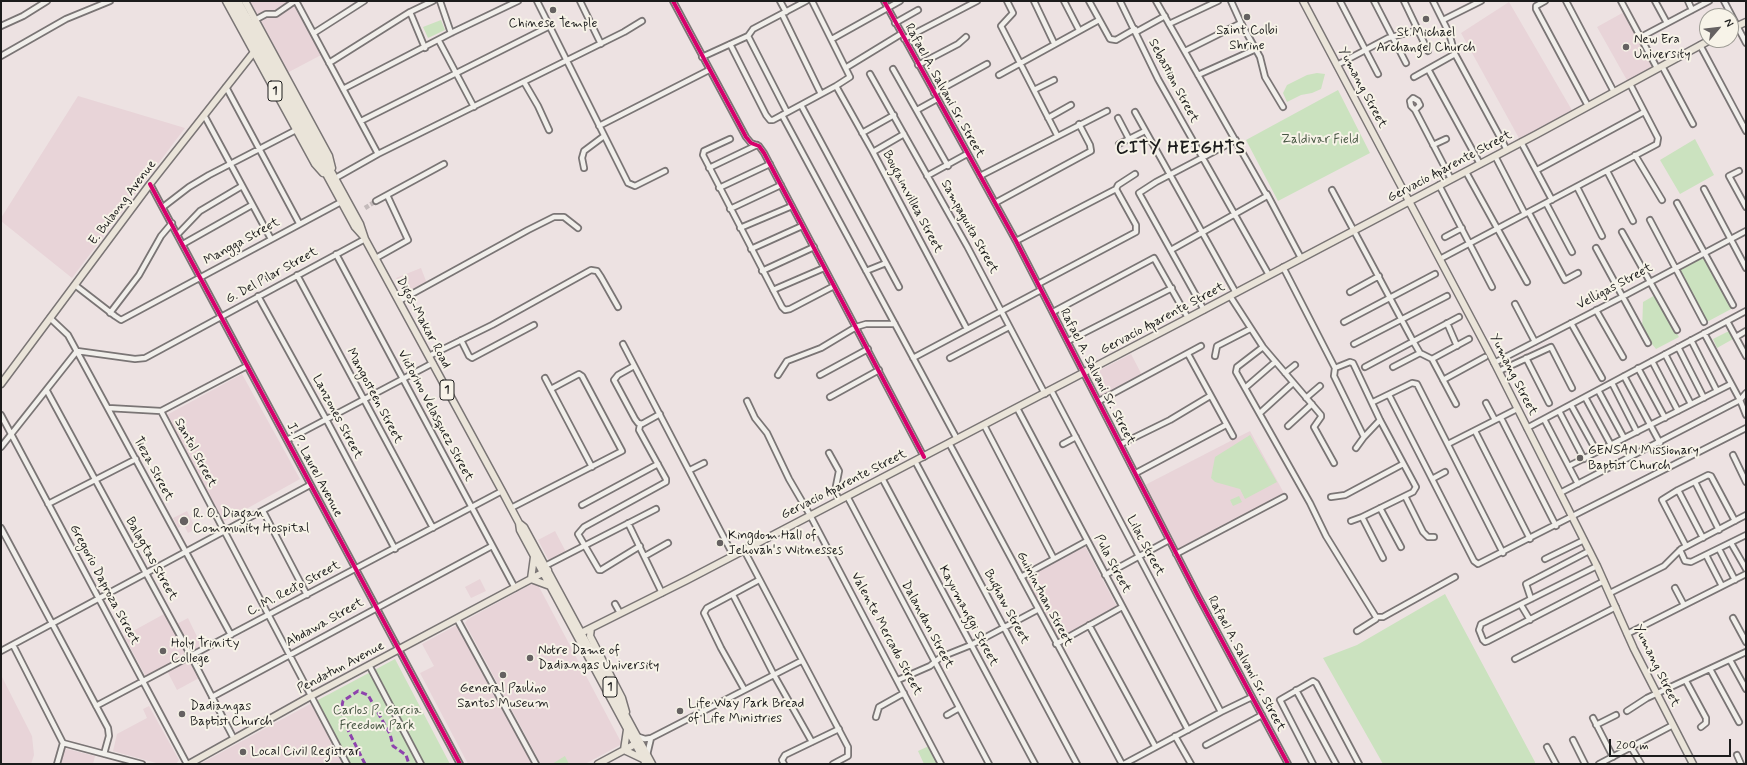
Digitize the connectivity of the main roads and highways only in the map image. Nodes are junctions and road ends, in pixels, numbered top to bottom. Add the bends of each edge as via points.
1 (226, 1) edge
2 (232, 1) edge
3 (238, 1) edge
4 (245, 1) edge
5 (1303, 1) edge
6 (264, 38) junction
7 (1699, 46) edge
8 (253, 51) junction
9 (332, 178) junction
10 (1409, 201) junction
11 (365, 239) junction
12 (1, 384) edge
13 (519, 523) junction
14 (534, 557) junction
15 (545, 570) junction
16 (531, 579) junction
17 (551, 587) junction
18 (591, 628) junction
19 (581, 633) junction
20 (629, 722) junction
21 (626, 728) junction
22 (637, 743) junction
23 (624, 750) junction
24 (645, 759) edge
25 (607, 762) edge
26 (188, 764) edge
27 (598, 764) edge
28 (652, 764) edge
29 (1693, 764) edge

1 - 8 main road, Digos-Makar Road / 1
2 - 9 main road, Digos-Makar Road / 1
3 - 9 main road, Digos-Makar Road / 1
4 - 6 main road, Digos-Makar Road / 1
5 - 10 main road, Yumang Street
6 - 8 main road, E. Bulaong Avenue
6 - 9 main road, Digos-Makar Road / 1 via 329,156
7 - 10 main road, Gervacio Aparente Street
8 - 9 main road, Digos-Makar Road / 1 via 315,164
8 - 12 main road, E. Bulaong Avenue
9 - 11 main road, Digos-Makar Road / 1 via 360,224
9 - 11 main road, Digos-Makar Road / 1 via 355,228
10 - 18 main road, Gervacio Aparente Street via 957,440
10 - 29 main road, Yumang Street via 1590,551 1627,634
11 - 13 main road, Digos-Makar Road / 1
13 - 14 main road, Digos-Makar Road / 1
13 - 15 main road, Digos-Makar Road / 1 via 524,527
14 - 15 main road, Digos-Makar Road / 1
14 - 16 main road
15 - 16 main road, Pendatun Avenue
15 - 17 main road, Digos-Makar Road / 1
15 - 19 main road, Digos-Makar Road / 1
16 - 17 main road
16 - 26 main road, Pendatun Avenue
17 - 21 main road, Digos-Makar Road / 1
18 - 19 main road, Gervacio Aparente Street
18 - 20 main road via 590,636 622,698
19 - 20 main road, Digos-Makar Road / 1
20 - 22 main road, Digos-Makar Road / 1
21 - 22 main road, Digos-Makar Road / 1
21 - 23 main road
22 - 23 main road
22 - 24 main road, Digos-Makar Road / 1
23 - 24 main road
23 - 25 main road
24 - 28 main road, Digos-Makar Road / 1
25 - 27 main road

